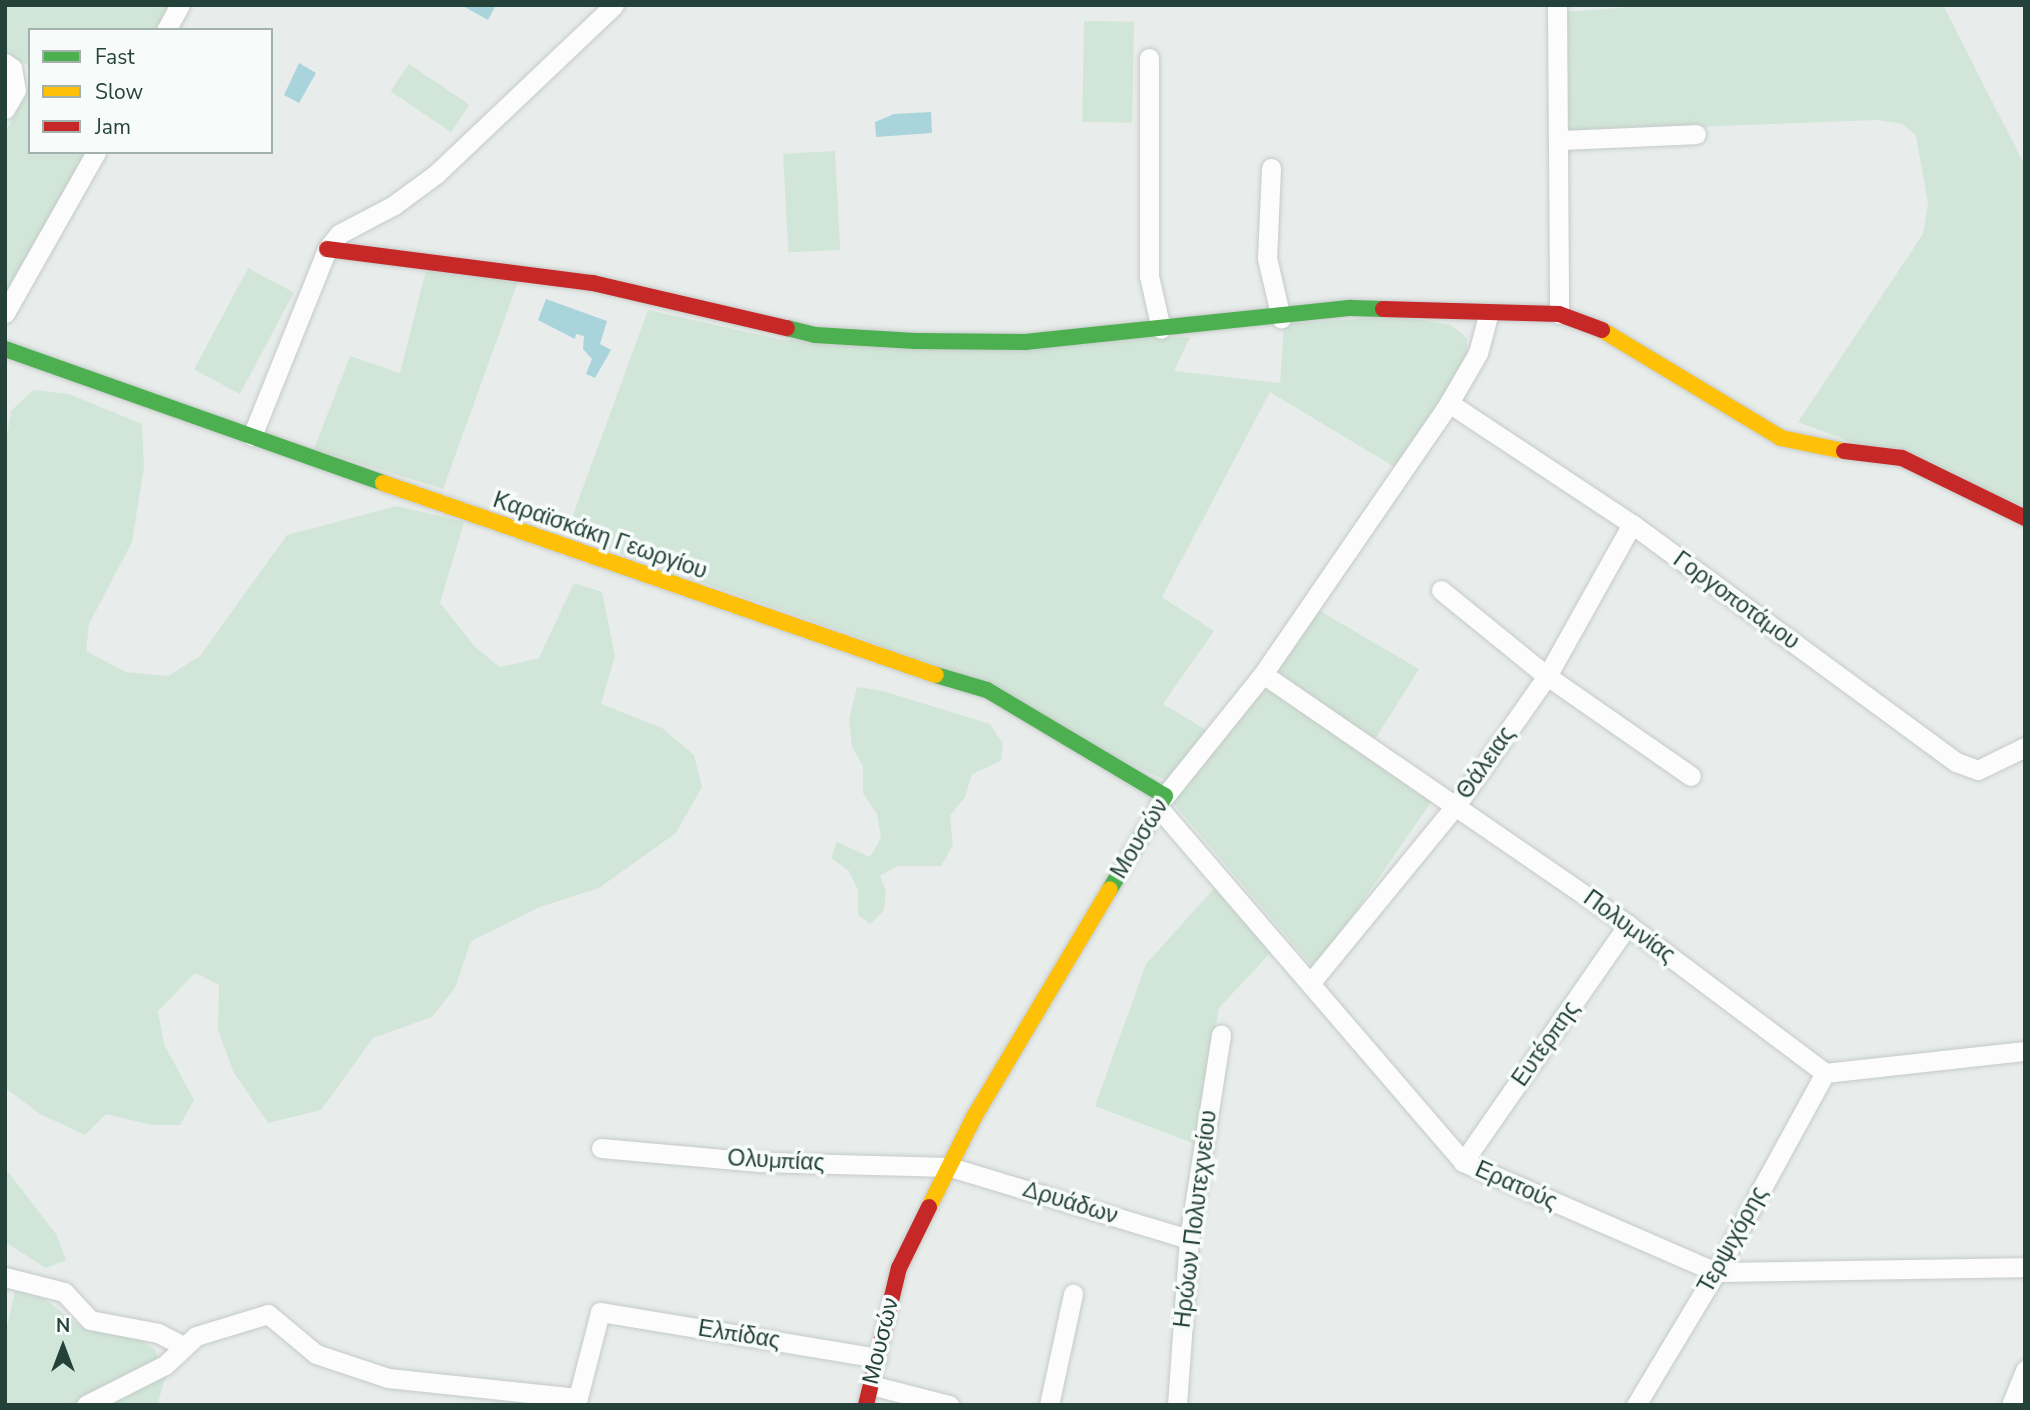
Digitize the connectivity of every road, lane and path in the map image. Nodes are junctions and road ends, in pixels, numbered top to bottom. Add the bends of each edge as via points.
1 (180, 5) edge
2 (614, 5) edge
3 (1557, 5) edge
4 (167, 28) edge
5 (1149, 58) dead end
6 (5, 63) edge
7 (5, 109) edge
8 (1696, 134) dead end
9 (1560, 140) junction
10 (95, 154) edge
11 (1271, 168) dead end
12 (327, 248) junction
13 (5, 313) edge
14 (1559, 314) junction
15 (1489, 315) junction
16 (1281, 318) junction
17 (1161, 330) junction
18 (5, 349) edge
19 (1449, 403) junction
20 (253, 436) junction
21 (2025, 518) edge
22 (1632, 524) junction
23 (1441, 590) dead end
24 (1263, 674) junction
25 (1547, 676) junction
26 (2025, 747) edge
27 (1691, 776) dead end
28 (1162, 802) junction
29 (1457, 804) junction
30 (1628, 925) junction
31 (1311, 981) junction
32 (1221, 1034) dead end
33 (2025, 1051) edge
34 (1825, 1073) junction
35 (601, 1148) dead end
36 (1463, 1163) junction
37 (950, 1167) junction
38 (1189, 1239) junction
39 (2025, 1267) edge
40 (1716, 1272) junction
41 (5, 1277) edge
42 (1073, 1294) dead end
43 (185, 1347) junction
44 (877, 1358) junction
45 (2025, 1370) edge
46 (871, 1385) junction
47 (577, 1401) edge
48 (86, 1405) edge
49 (866, 1405) edge
50 (949, 1405) edge
51 (1049, 1405) edge
52 (1177, 1405) edge
53 (1636, 1405) edge
54 (2011, 1405) edge

1 - 4 street
2 - 12 street via 436,174 394,205 339,234
3 - 9 street
5 - 17 street via 1149,276
6 - 7 street via 12,68 16,90
8 - 9 street
9 - 14 street
10 - 13 street
11 - 16 street via 1267,258
12 - 17 street via 593,283 815,335 1025,342
12 - 20 street
14 - 15 street
14 - 21 street via 1617,335 1781,438 1812,447 1902,458
15 - 16 street via 1351,308
15 - 19 street, Μουσών via 1478,353
16 - 17 street
18 - 20 street, Καραϊσκάκη Γεωργίου
19 - 22 street, Γοργοποτάμου
19 - 24 street, Μουσών
20 - 28 street, Καραϊσκάκη Γεωργίου via 866,654 987,690
22 - 25 street, Θάλειας
22 - 26 street, Γοργοποτάμου via 1956,762 1978,770
23 - 25 street
24 - 28 street, Μουσών
24 - 29 street, Πολυμνίας
25 - 27 street
25 - 29 street, Θάλειας
28 - 31 street, Ερατούς
28 - 37 street, Μουσών via 974,1118
29 - 30 street, Πολυμνίας
29 - 31 street, Θάλειας
30 - 34 street, Πολυμνίας
30 - 36 street, Ευτέρπης
31 - 36 street, Ερατούς
32 - 38 street, Ηρώων Πολυτεχνείου
33 - 34 street
34 - 40 street, Τερψιχόρης
35 - 37 street, Ολυμπίας via 759,1163
36 - 40 street, Ερατούς
37 - 38 street, Δρυάδων
37 - 44 street, Μουσών via 899,1268
38 - 52 street, Ηρώων Πολυτεχνείου
39 - 40 street, Ερατούς
40 - 53 street, Τερψιχόρης
41 - 43 street via 64,1292 90,1320 158,1334
42 - 51 street
43 - 47 street via 196,1336 268,1314 316,1354 388,1378
43 - 48 street via 165,1365
44 - 46 street, Μουσών
44 - 47 street, Ελπίδας via 600,1312
45 - 54 street
46 - 49 street, Μουσών
46 - 50 street

